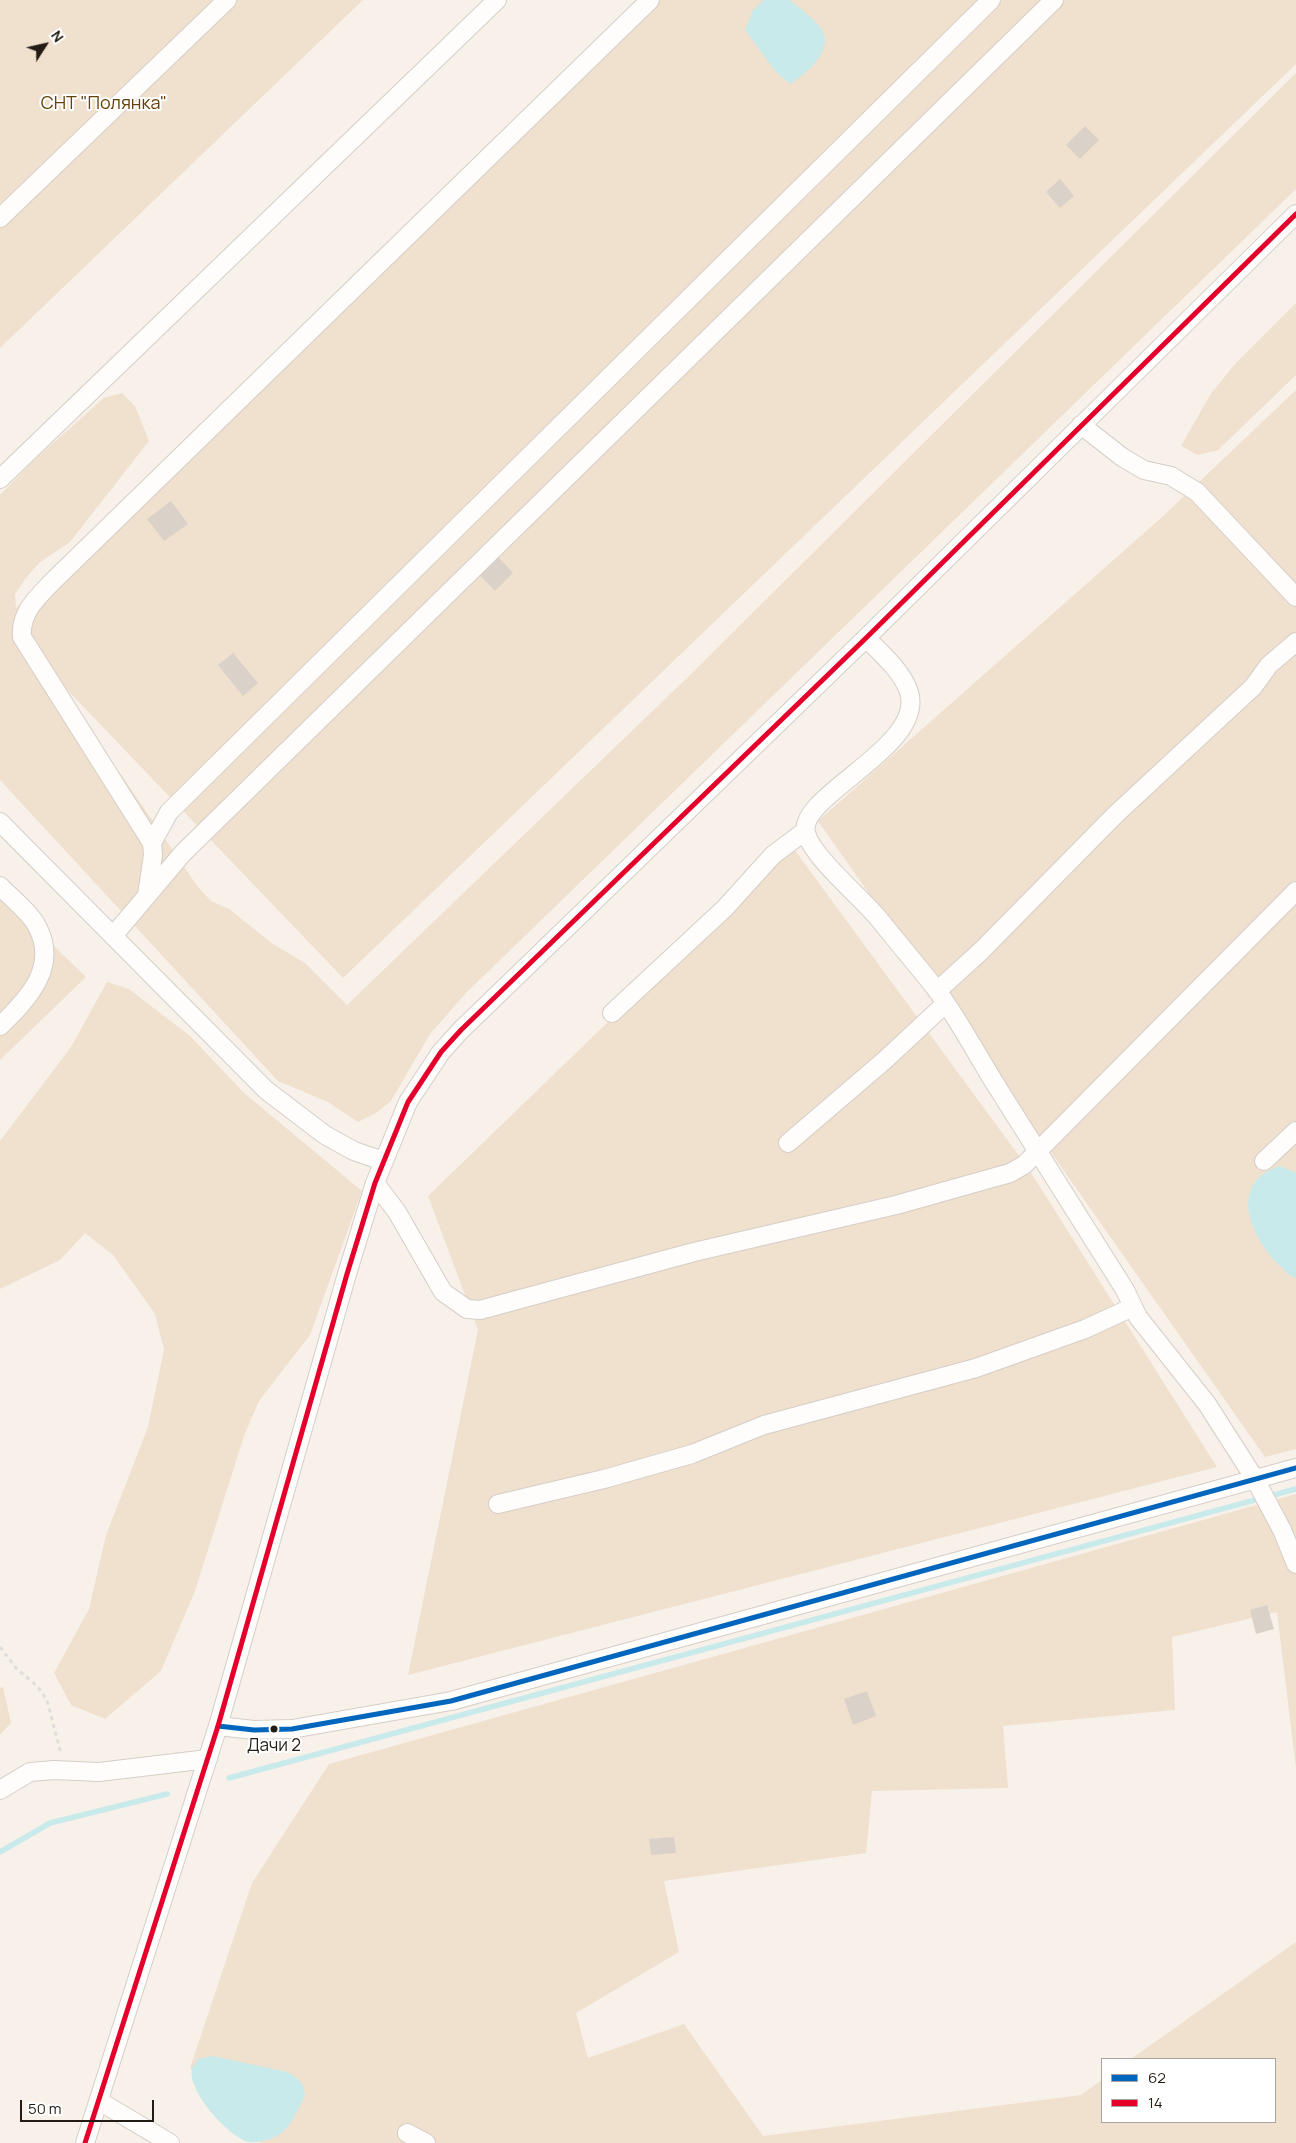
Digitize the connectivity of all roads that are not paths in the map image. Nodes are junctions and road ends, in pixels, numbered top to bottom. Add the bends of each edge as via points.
1 (227, 0) edge
2 (497, 0) edge
3 (650, 0) edge
4 (991, 0) edge
5 (1054, 0) edge
6 (1296, 214) edge
7 (0, 218) edge
8 (1081, 425) junction
9 (0, 479) edge
10 (1296, 597) edge
11 (866, 638) junction
12 (1296, 642) edge
13 (0, 822) edge
14 (805, 831) junction
15 (152, 843) junction
16 (0, 886) edge
17 (1296, 891) edge
18 (147, 896) junction
19 (113, 936) junction
20 (941, 997) junction
21 (612, 1013) dead end
22 (0, 1026) edge
23 (1296, 1131) edge
24 (788, 1143) dead end
25 (1037, 1150) junction
26 (383, 1161) junction
27 (1264, 1161) dead end
28 (375, 1182) junction
29 (1133, 1308) junction
30 (1296, 1468) edge
31 (1257, 1483) junction
32 (498, 1504) dead end
33 (1296, 1564) edge
34 (218, 1726) junction
35 (208, 1759) junction
36 (0, 1790) edge
37 (99, 2101) junction
38 (407, 2133) dead end
39 (85, 2143) edge
40 (170, 2143) edge
41 (426, 2143) edge

1 - 7 street
2 - 9 street
3 - 15 street via 26,610 20,624 22,637
4 - 15 street via 169,812
5 - 18 street via 182,853
6 - 8 street
8 - 10 street via 1144,470 1171,476 1197,492
8 - 11 street
11 - 14 street via 909,692 910,704 905,720 873,760 813,809 805,821
11 - 26 street via 461,1030 441,1052 408,1102
12 - 20 street via 980,951
13 - 19 street
14 - 20 street via 824,862 863,899
14 - 21 street via 773,855 725,908
15 - 18 street
16 - 22 street via 36,925 44,946 44,969 36,987
17 - 25 street
18 - 19 street
19 - 26 street via 266,1090 325,1135 354,1151
20 - 24 street via 884,1060
20 - 25 street
23 - 27 street
25 - 28 street via 1024,1165 1010,1173 896,1205 694,1252 480,1310 467,1308 443,1292 397,1212
25 - 29 street via 1125,1290
26 - 28 street
28 - 34 street
29 - 31 street via 1207,1404
29 - 32 street via 976,1368 764,1426 692,1454
30 - 31 street
31 - 33 street
31 - 34 street via 451,1700 292,1729 254,1730
34 - 35 street
35 - 36 street via 99,1772 30,1772
35 - 37 street
37 - 39 street
37 - 40 street
38 - 41 street

